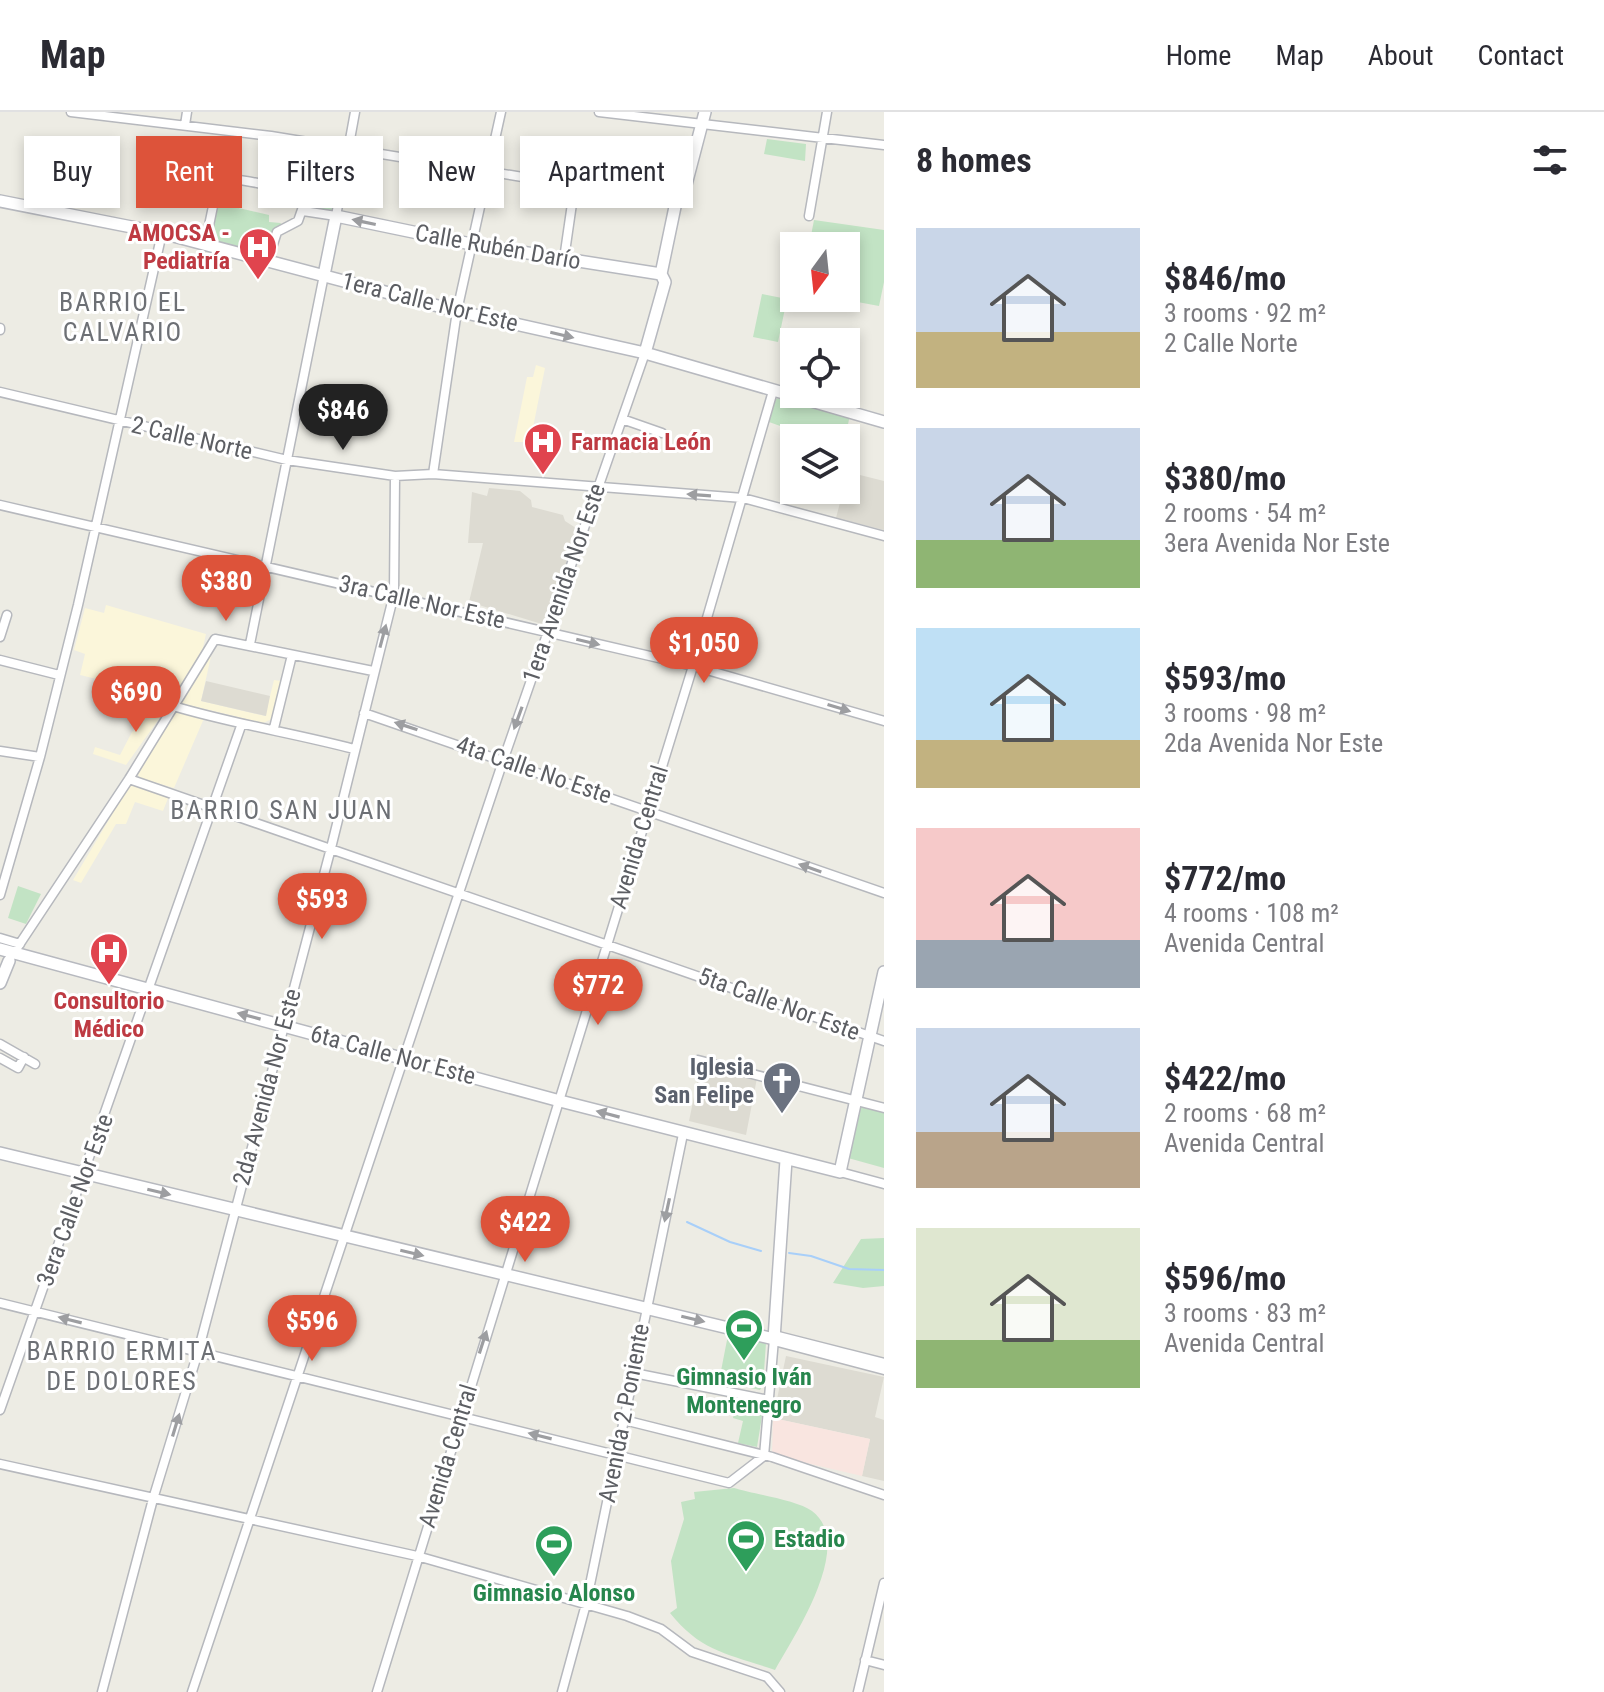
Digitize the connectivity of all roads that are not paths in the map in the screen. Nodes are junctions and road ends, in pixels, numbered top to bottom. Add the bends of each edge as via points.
1 (71, 112) edge
2 (187, 112) edge
3 (355, 112) edge
4 (501, 112) edge
5 (599, 112) edge
6 (705, 112) edge
7 (827, 112) edge
8 (135, 116) edge
9 (185, 125) junction
10 (702, 126) junction
11 (271, 136) edge
12 (350, 136) edge
13 (496, 136) edge
14 (823, 138) junction
15 (884, 145) edge
16 (693, 159) edge
17 (258, 184) edge
18 (0, 201) edge
19 (303, 208) edge
20 (337, 208) edge
21 (479, 208) edge
22 (571, 208) edge
23 (675, 208) edge
24 (303, 211) junction
25 (336, 216) junction
26 (809, 216) dead end
27 (162, 233) junction
28 (471, 244) junction
29 (205, 245) junction
30 (564, 259) junction
31 (268, 260) junction
32 (661, 274) junction
33 (324, 275) junction
34 (457, 311) junction
35 (645, 353) junction
36 (773, 391) junction
37 (0, 392) edge
38 (622, 419) junction
39 (122, 422) junction
40 (884, 422) edge
41 (662, 433) dead end
42 (287, 460) junction
43 (433, 474) junction
44 (395, 476) junction
45 (596, 486) junction
46 (743, 498) junction
47 (0, 505) edge
48 (97, 527) junction
49 (884, 536) edge
50 (266, 566) junction
51 (394, 594) junction
52 (7, 615) dead end
53 (549, 632) junction
54 (0, 637) edge
55 (250, 644) junction
56 (292, 655) junction
57 (0, 660) edge
58 (693, 666) junction
59 (373, 671) junction
60 (59, 675) junction
61 (173, 706) junction
62 (364, 713) junction
63 (884, 721) edge
64 (241, 726) junction
65 (274, 728) junction
66 (354, 749) junction
67 (0, 751) edge
68 (40, 757) junction
69 (504, 758) junction
70 (129, 779) junction
71 (212, 807) junction
72 (648, 809) junction
73 (331, 848) junction
74 (459, 893) junction
75 (884, 893) edge
76 (0, 895) edge
77 (0, 938) edge
78 (606, 944) junction
79 (0, 949) edge
80 (9, 956) edge
81 (884, 972) edge
82 (0, 983) edge
83 (149, 989) junction
84 (283, 1025) junction
85 (870, 1037) junction
86 (884, 1041) edge
87 (0, 1044) edge
88 (404, 1056) junction
89 (24, 1057) junction
90 (0, 1058) edge
91 (698, 1060) dead end
92 (35, 1064) dead end
93 (560, 1101) junction
94 (855, 1101) junction
95 (884, 1108) edge
96 (683, 1134) junction
97 (0, 1153) edge
98 (786, 1160) junction
99 (840, 1172) junction
100 (84, 1174) junction
101 (884, 1184) edge
102 (235, 1210) junction
103 (344, 1236) junction
104 (505, 1275) junction
105 (0, 1303) edge
106 (646, 1308) junction
107 (35, 1312) junction
108 (774, 1338) junction
109 (198, 1352) junction
110 (884, 1363) edge
111 (884, 1370) edge
112 (634, 1373) junction
113 (296, 1376) junction
114 (769, 1400) junction
115 (0, 1410) edge
116 (459, 1416) junction
117 (624, 1420) junction
118 (616, 1455) junction
119 (764, 1456) junction
120 (0, 1464) edge
121 (884, 1495) edge
122 (153, 1499) junction
123 (249, 1518) junction
124 (417, 1556) junction
125 (884, 1583) edge
126 (586, 1604) junction
127 (865, 1660) junction
128 (884, 1665) edge
129 (102, 1692) edge
130 (192, 1692) edge
131 (377, 1692) edge
132 (562, 1692) edge
133 (780, 1692) edge
134 (858, 1692) edge

1 - 8 street
2 - 9 street
3 - 12 street
4 - 13 street
5 - 10 street
6 - 10 street, 1era Avenida Nor Este
7 - 14 street
8 - 9 street
9 - 11 street
10 - 14 street
10 - 16 street, 1era Avenida Nor Este
14 - 15 street
14 - 26 street
17 - 29 street via 219,177
18 - 27 street, 1era Calle Nor Este
19 - 24 street
20 - 25 street
21 - 28 street
22 - 30 street
23 - 32 street, 1era Avenida Nor Este
24 - 25 street
24 - 31 street via 298,221 277,232
28 -> 25 street, Calle Rubén Darío
25 - 33 street
27 - 29 street, 1era Calle Nor Este
27 - 39 street
28 - 30 street, Calle Rubén Darío
28 - 34 street
29 - 31 street, 1era Calle Nor Este
30 - 32 street, Calle Rubén Darío
31 - 33 street, 1era Calle Nor Este
32 - 35 street, 1era Avenida Nor Este via 665,282
33 - 34 street, 1era Calle Nor Este
33 - 42 street
34 -> 35 street, 1era Calle Nor Este
34 - 43 street
35 - 36 street, 1era Calle Nor Este
35 - 38 street, 1era Avenida Nor Este
36 - 40 street, 1era Calle Nor Este
36 - 46 street, Avenida Central
37 - 39 street, 2 Calle Norte
38 - 41 street
38 - 45 street, 1era Avenida Nor Este
39 - 42 street, 2 Calle Norte
39 - 48 street
42 - 44 street, 2 Calle Norte
42 - 50 street
43 - 44 street, 2 Calle Norte
43 - 45 street, 2 Calle Norte
44 - 51 street, 2da Avenida Nor Este
46 -> 45 street, 2 Calle Norte
45 - 53 street, 1era Avenida Nor Este
46 - 49 street, 2 Calle Norte
46 - 58 street, Avenida Central
47 - 48 street, 3ra Calle Nor Este
48 - 50 street, 3ra Calle Nor Este
48 - 60 street
50 - 51 street, 3ra Calle Nor Este
50 - 55 street
51 - 53 street, 3ra Calle Nor Este
59 -> 51 street, 2da Avenida Nor Este
52 - 54 street
53 -> 58 street, 3ra Calle Nor Este
53 -> 69 street, 1era Avenida Nor Este
55 - 56 street
55 - 61 street via 215,639
56 - 59 street
56 - 65 street
57 - 60 street
58 -> 63 street, 3ra Calle Nor Este
58 - 72 street, Avenida Central
59 - 62 street, 2da Avenida Nor Este
60 - 68 street
61 - 64 street
61 - 70 street
62 - 66 street, 2da Avenida Nor Este
69 -> 62 street, 4ta Calle No Este
64 - 65 street
64 - 71 street, 3era Calle Nor Este
65 - 66 street
66 - 73 street, 2da Avenida Nor Este
67 - 68 street
68 - 76 street
69 - 72 street, 4ta Calle No Este
69 - 74 street, 1era Avenida Nor Este
70 - 71 street, 5ta Calle Nor Este
70 - 80 street
71 - 73 street, 5ta Calle Nor Este
71 - 83 street, 3era Calle Nor Este
75 -> 72 street, 4ta Calle No Este
72 - 78 street, Avenida Central
73 - 74 street, 5ta Calle Nor Este
73 - 84 street, 2da Avenida Nor Este
74 - 78 street, 5ta Calle Nor Este
74 - 88 street
77 - 80 street
78 - 85 street, 5ta Calle Nor Este
78 - 93 street, Avenida Central
79 - 80 street, 6ta Calle Nor Este
80 - 82 street
80 - 83 street, 6ta Calle Nor Este
81 - 85 street
84 -> 83 street, 6ta Calle Nor Este
83 - 100 street, 3era Calle Nor Este
84 - 88 street, 6ta Calle Nor Este
84 - 102 street, 2da Avenida Nor Este
85 - 86 street, 5ta Calle Nor Este
85 - 94 street
87 - 89 street
88 - 93 street, 6ta Calle Nor Este
88 - 103 street
89 - 90 street via 18,1068
89 - 92 street
91 - 94 street
96 -> 93 street, 6ta Calle Nor Este
93 - 104 street, Avenida Central
94 - 95 street
94 - 99 street
96 - 98 street, 6ta Calle Nor Este
96 -> 106 street, Avenida 2 Poniente
97 - 100 street
98 - 99 street, 6ta Calle Nor Este
98 - 108 street
99 - 101 street
100 -> 102 street
100 - 107 street, 3era Calle Nor Este
102 - 103 street
102 - 109 street, 2da Avenida Nor Este
103 -> 104 street
103 - 113 street
104 - 106 street
116 -> 104 street, Avenida Central
105 - 107 street
106 -> 108 street
106 - 112 street, Avenida 2 Poniente
109 -> 107 street
107 - 115 street, 3era Calle Nor Este
108 - 110 street
108 - 111 street
108 - 114 street
109 - 113 street
122 -> 109 street, 2da Avenida Nor Este
112 - 114 street
112 - 117 street, Avenida 2 Poniente
113 - 116 street
113 - 123 street
114 - 119 street
118 -> 116 street
116 - 124 street, Avenida Central
117 - 118 street, Avenida 2 Poniente
117 - 119 street
118 - 119 street via 729,1483
118 - 126 street, Avenida 2 Poniente
119 - 121 street
120 - 122 street
122 - 123 street
122 - 129 street, 2da Avenida Nor Este
123 - 124 street
123 - 130 street
124 - 126 street
124 - 131 street, Avenida Central
125 - 127 street
126 - 132 street, Avenida 2 Poniente
126 - 133 street via 661,1629 692,1652 767,1677
127 - 128 street
127 - 134 street

